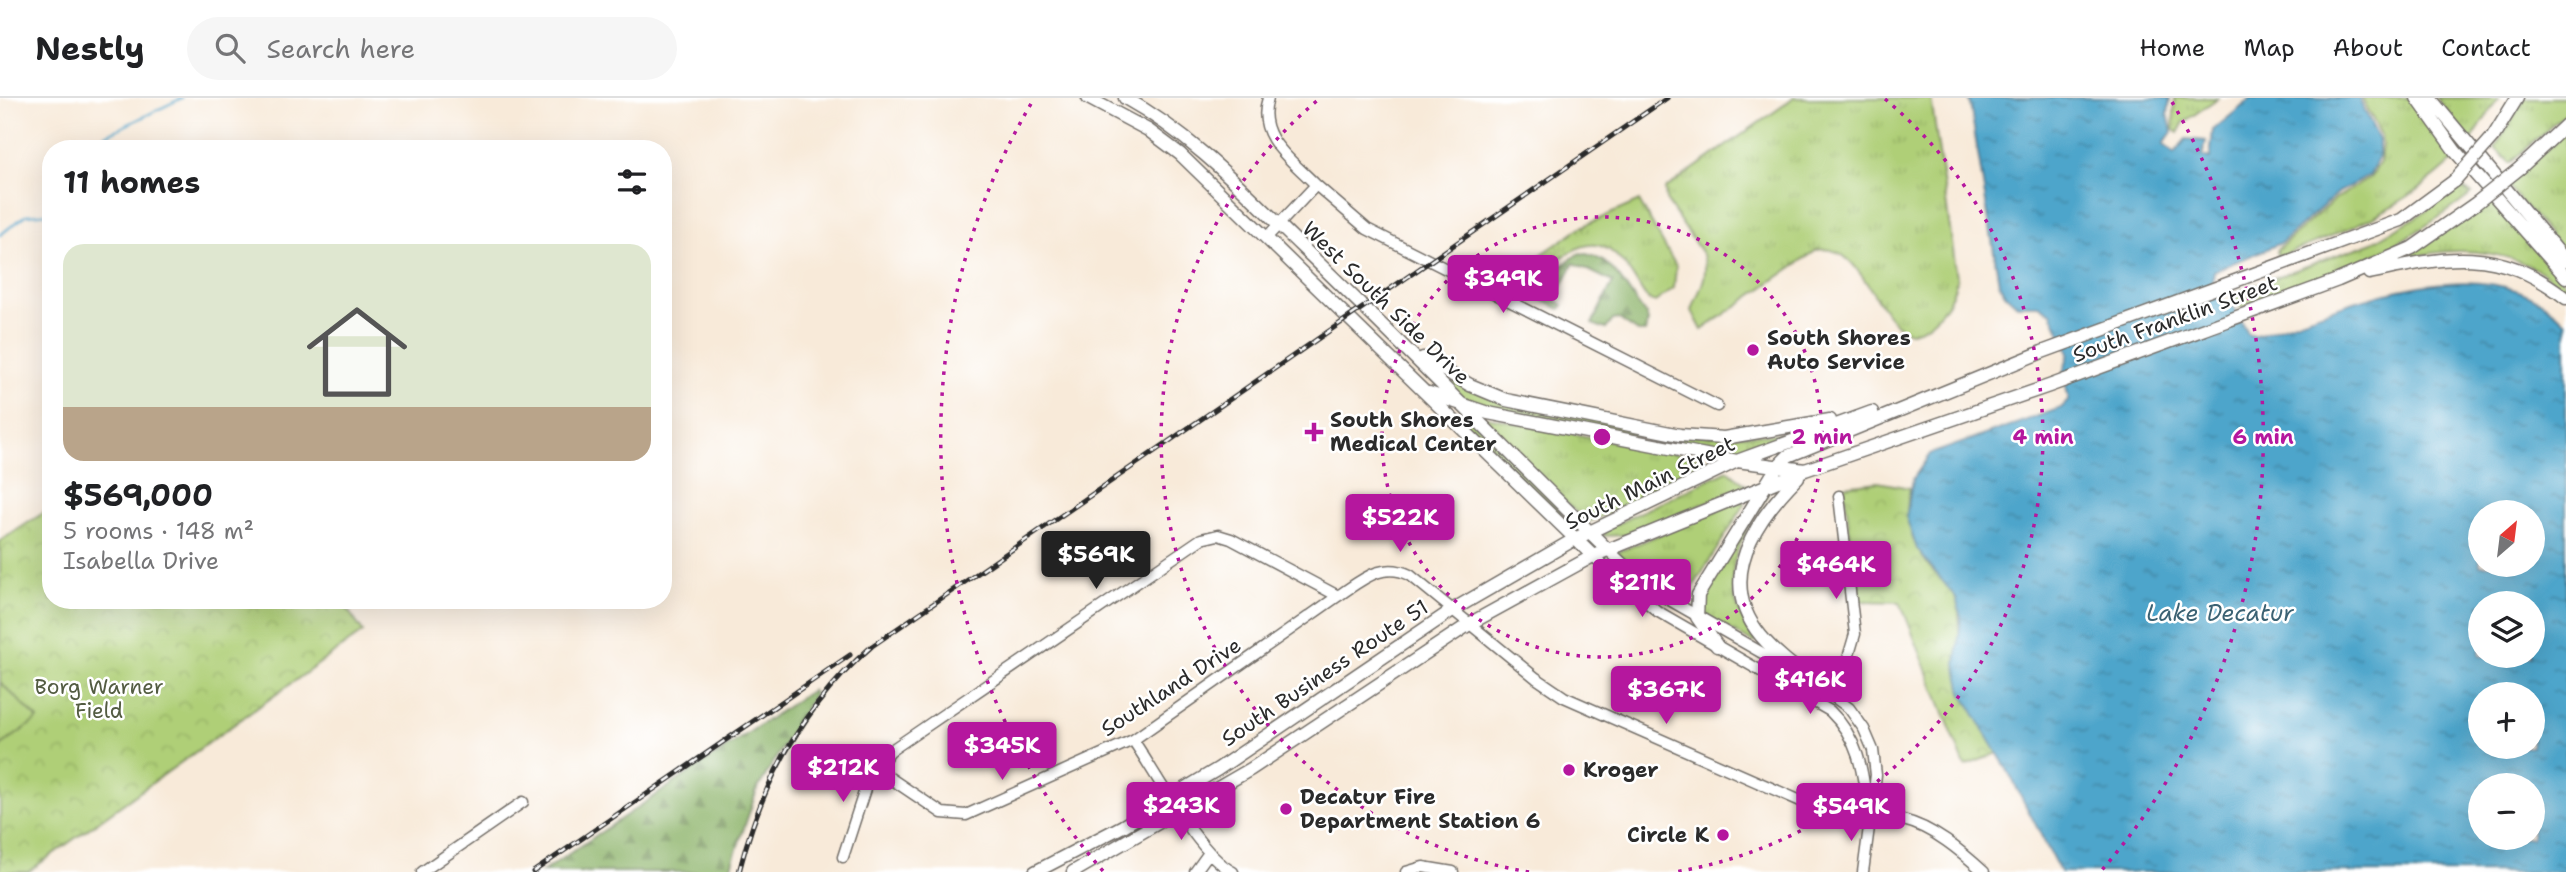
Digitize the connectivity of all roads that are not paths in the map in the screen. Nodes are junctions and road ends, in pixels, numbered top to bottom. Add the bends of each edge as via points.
1 (1088, 98) edge
2 (1125, 98) edge
3 (1268, 98) edge
4 (2417, 98) edge
5 (2430, 98) edge
6 (2517, 98) edge
7 (2566, 125) edge
8 (1316, 185) junction
9 (1279, 225) junction
10 (1266, 238) junction
11 (2566, 261) edge
12 (2566, 276) edge
13 (2338, 280) junction
14 (2566, 298) edge
15 (1374, 317) junction
16 (1968, 382) junction
17 (1417, 387) junction
18 (1717, 406) dead end
19 (1465, 407) junction
20 (1872, 412) junction
21 (1737, 461) junction
22 (1777, 467) junction
23 (1805, 470) junction
24 (1764, 488) junction
25 (1839, 496) dead end
26 (1590, 532) junction
27 (1575, 540) junction
28 (1608, 550) junction
29 (1593, 556) junction
30 (1338, 596) junction
31 (1454, 609) junction
32 (1697, 617) junction
33 (1471, 623) junction
34 (1717, 646) junction
35 (1824, 688) junction
36 (1821, 704) junction
37 (1133, 740) junction
38 (875, 768) junction
39 (1172, 797) junction
40 (523, 802) dead end
41 (1180, 812) junction
42 (1869, 816) junction
43 (1208, 854) junction
44 (843, 857) dead end
45 (422, 872) edge
46 (1035, 872) edge
47 (1073, 872) edge
48 (1195, 872) edge
49 (1233, 872) edge
50 (1406, 872) edge
51 (1453, 872) edge
52 (1863, 872) edge
53 (1984, 872) edge

1 - 10 main road, West South Side Drive via 1169,145
2 - 9 main road, West South Side Drive via 1180,132
3 - 8 street via 1269,134
4 - 12 main road via 2455,152
5 - 11 main road
6 - 16 main road, bridge via 2493,137 2454,181 2401,220
7 - 13 main road, South Franklin Street, bridge via 2475,204 2412,248
8 - 9 street
8 - 18 street via 1367,229
9 - 10 street
9 - 15 main road, West South Side Drive
10 - 17 main road, West South Side Drive
13 - 14 main road via 2432,260 2469,258 2522,271
13 - 23 main road, South Franklin Street
15 - 19 main road, West South Side Drive
15 - 20 main road via 1434,366 1495,397 1680,435 1724,438
16 - 20 main road
16 - 22 main road via 1788,456
17 - 19 main road
17 - 27 main road, West South Side Drive
19 - 21 main road
19 - 26 main road, West South Side Drive
20 - 21 main road, South Main Street
21 - 22 main road
21 - 26 main road, South Main Street
22 - 23 main road
22 - 24 main road
23 - 24 main road, South Franklin Street
23 - 35 main road via 1773,502 1752,535 1739,585 1747,614 1759,634
24 - 28 main road, South Main Street
24 - 32 main road via 1701,587
25 - 35 street via 1855,634 1847,661
26 - 27 main road, South Main Street
26 - 28 main road, West South Side Drive
27 - 29 main road, West South Side Drive
27 - 31 main road, South Main Street
28 - 29 main road, South Main Street
28 - 32 street via 1652,590
29 - 33 main road, South Main Street
29 - 34 street via 1657,611
30 - 31 street, Southland Drive via 1377,571 1396,569
30 - 37 street, Southland Drive
30 - 38 street via 1231,539 1207,537 897,746
31 - 33 street, Southland Drive
31 - 39 main road, South Business Route 51
32 - 34 main road
32 - 35 street
33 - 41 main road, South Business Route 51
33 - 42 street, Southland Drive via 1536,678 1575,702 1805,804 1834,813
34 - 36 street
35 - 36 street
35 - 42 street via 1858,718 1870,740 1876,775
36 - 42 street via 1839,720 1857,749
37 - 38 street, Southland Drive via 957,816 932,808
37 - 39 street
38 - 44 street
39 - 41 street
39 - 46 main road, South Business Route 51
40 - 45 street
41 - 43 street
41 - 47 main road, South Business Route 51
42 - 52 street
42 - 53 street, Southland Drive via 1916,825 1948,842
43 - 48 street
43 - 49 street
50 - 51 street via 1430,867

